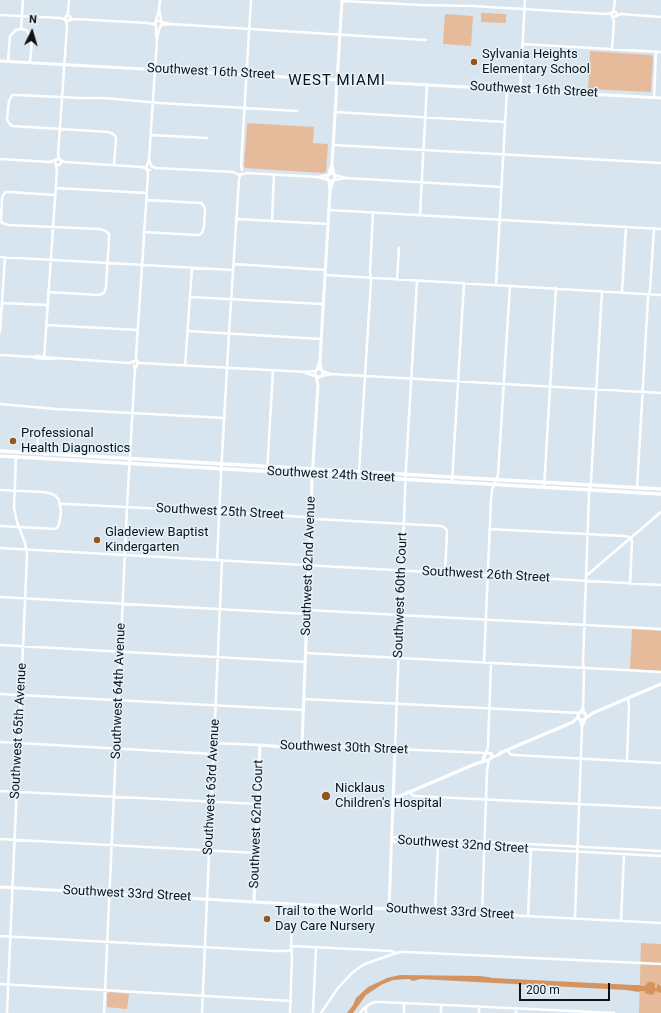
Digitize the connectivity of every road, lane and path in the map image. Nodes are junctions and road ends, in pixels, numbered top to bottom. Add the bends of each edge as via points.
1 (23, 0) edge
2 (69, 0) edge
3 (160, 0) edge
4 (251, 0) edge
5 (342, 0) edge
6 (525, 0) edge
7 (614, 0) edge
8 (524, 9) junction
9 (159, 10) junction
10 (614, 14) junction
11 (0, 15) edge
12 (22, 16) junction
13 (661, 16) edge
14 (68, 18) junction
15 (156, 21) junction
16 (161, 21) junction
17 (148, 23) junction
18 (171, 24) junction
19 (156, 26) junction
20 (161, 26) junction
21 (21, 29) junction
22 (249, 29) junction
23 (340, 34) junction
24 (157, 39) junction
25 (426, 40) dead end
26 (522, 44) junction
27 (612, 49) junction
28 (656, 51) junction
29 (661, 52) edge
30 (0, 61) edge
31 (8, 61) junction
32 (30, 62) junction
33 (65, 64) junction
34 (155, 69) junction
35 (246, 74) junction
36 (337, 80) junction
37 (427, 84) junction
38 (507, 89) junction
39 (520, 90) junction
40 (62, 97) junction
41 (654, 98) junction
42 (661, 98) edge
43 (153, 103) junction
44 (244, 108) junction
45 (298, 111) dead end
46 (335, 112) junction
47 (426, 117) junction
48 (506, 122) junction
49 (60, 129) junction
50 (151, 135) junction
51 (207, 138) dead end
52 (333, 145) junction
53 (424, 150) junction
54 (504, 154) junction
55 (0, 159) edge
56 (58, 162) junction
57 (661, 163) edge
58 (332, 164) junction
59 (114, 165) junction
60 (149, 167) junction
61 (240, 172) junction
62 (274, 174) junction
63 (328, 175) junction
64 (334, 175) junction
65 (318, 177) junction
66 (346, 178) junction
67 (328, 180) junction
68 (334, 180) junction
69 (422, 182) junction
70 (502, 187) junction
71 (56, 188) junction
72 (330, 191) junction
73 (147, 193) junction
74 (55, 195) junction
75 (147, 200) junction
76 (329, 210) junction
77 (373, 212) junction
78 (420, 215) junction
79 (237, 219) junction
80 (500, 220) junction
81 (272, 221) junction
82 (328, 224) junction
83 (53, 227) junction
84 (626, 227) junction
85 (654, 228) junction
86 (661, 228) edge
87 (144, 232) junction
88 (399, 248) dead end
89 (0, 257) edge
90 (5, 257) junction
91 (51, 260) junction
92 (108, 263) junction
93 (234, 264) junction
94 (142, 265) junction
95 (192, 268) junction
96 (233, 270) junction
97 (325, 270) junction
98 (325, 275) junction
99 (371, 278) junction
100 (397, 280) junction
101 (417, 281) junction
102 (464, 283) junction
103 (496, 285) junction
104 (510, 286) junction
105 (556, 288) junction
106 (602, 291) junction
107 (48, 292) junction
108 (622, 292) junction
109 (649, 294) junction
110 (661, 294) edge
111 (190, 297) junction
112 (232, 299) junction
113 (2, 302) junction
114 (323, 304) junction
115 (47, 305) junction
116 (46, 325) junction
117 (138, 330) junction
118 (187, 331) junction
119 (0, 332) edge
120 (229, 333) junction
121 (321, 339) junction
122 (0, 355) edge
123 (44, 358) junction
124 (320, 360) junction
125 (135, 363) junction
126 (185, 366) junction
127 (228, 368) junction
128 (273, 370) junction
129 (316, 371) junction
130 (322, 371) junction
131 (306, 372) junction
132 (331, 374) junction
133 (316, 376) junction
134 (321, 376) junction
135 (365, 376) junction
136 (412, 379) junction
137 (458, 381) junction
138 (504, 384) junction
139 (318, 385) junction
140 (550, 387) junction
141 (597, 389) junction
142 (643, 392) junction
143 (661, 393) edge
144 (0, 404) edge
145 (132, 413) junction
146 (225, 418) junction
147 (38, 436) dead end
148 (0, 451) edge
149 (16, 452) junction
150 (37, 453) junction
151 (0, 456) edge
152 (16, 457) junction
153 (36, 458) junction
154 (129, 458) junction
155 (129, 464) junction
156 (222, 464) junction
157 (267, 466) junction
158 (221, 469) junction
159 (313, 469) junction
160 (267, 472) junction
161 (360, 472) junction
162 (313, 474) junction
163 (406, 474) junction
164 (359, 477) junction
165 (452, 477) junction
166 (406, 480) junction
167 (497, 480) junction
168 (452, 482) junction
169 (544, 482) junction
170 (494, 484) junction
171 (590, 485) junction
172 (544, 488) junction
173 (637, 488) junction
174 (661, 489) edge
175 (0, 490) edge
176 (14, 490) junction
177 (589, 490) junction
178 (637, 493) junction
179 (661, 494) edge
180 (60, 504) junction
181 (127, 507) junction
182 (219, 512) junction
183 (661, 512) edge
184 (311, 518) junction
185 (404, 524) junction
186 (0, 526) edge
187 (19, 527) junction
188 (489, 529) junction
189 (587, 534) junction
190 (631, 538) junction
191 (0, 548) edge
192 (27, 550) junction
193 (124, 555) junction
194 (217, 561) junction
195 (222, 561) junction
196 (309, 566) junction
197 (402, 571) junction
198 (445, 573) junction
199 (488, 575) junction
200 (586, 576) junction
201 (586, 581) junction
202 (630, 584) junction
203 (661, 585) edge
204 (0, 597) edge
205 (25, 598) junction
206 (122, 603) junction
207 (220, 609) junction
208 (307, 612) junction
209 (400, 615) junction
210 (486, 620) junction
211 (584, 625) junction
212 (661, 629) edge
213 (0, 645) edge
214 (23, 646) junction
215 (120, 652) junction
216 (306, 653) junction
217 (218, 658) junction
218 (399, 658) junction
219 (305, 662) junction
220 (484, 662) junction
221 (491, 663) junction
222 (583, 668) junction
223 (661, 672) edge
224 (661, 684) edge
225 (0, 694) edge
226 (21, 695) junction
227 (628, 698) junction
228 (304, 699) junction
229 (118, 700) junction
230 (397, 704) junction
231 (215, 706) junction
232 (490, 708) junction
233 (304, 710) junction
234 (593, 713) junction
235 (581, 716) junction
236 (585, 719) junction
237 (582, 727) junction
238 (0, 742) edge
239 (19, 743) junction
240 (214, 743) junction
241 (260, 745) junction
242 (302, 746) junction
243 (116, 748) junction
244 (395, 749) junction
245 (508, 750) junction
246 (475, 753) junction
247 (489, 753) junction
248 (500, 753) junction
249 (213, 754) junction
250 (486, 759) junction
251 (581, 759) junction
252 (628, 761) junction
253 (661, 763) edge
254 (0, 791) edge
255 (16, 791) junction
256 (410, 792) junction
257 (114, 797) junction
258 (393, 797) junction
259 (486, 799) junction
260 (211, 802) junction
261 (258, 804) junction
262 (579, 804) junction
263 (661, 808) edge
264 (0, 839) edge
265 (392, 839) junction
266 (14, 840) junction
267 (485, 842) junction
268 (112, 845) junction
269 (438, 845) junction
270 (578, 846) junction
271 (484, 847) junction
272 (209, 850) junction
273 (531, 850) junction
274 (661, 851) edge
275 (577, 852) junction
276 (256, 853) junction
277 (624, 854) junction
278 (661, 856) edge
279 (0, 887) edge
280 (12, 888) junction
281 (110, 893) junction
282 (207, 899) junction
283 (254, 902) junction
284 (389, 909) junction
285 (435, 912) junction
286 (482, 914) junction
287 (528, 916) junction
288 (575, 918) junction
289 (621, 921) junction
290 (661, 923) edge
291 (292, 928) dead end
292 (0, 936) edge
293 (10, 936) junction
294 (107, 942) junction
295 (291, 946) junction
296 (204, 947) junction
297 (316, 947) junction
298 (292, 950) junction
299 (397, 953) junction
300 (661, 964) edge
301 (0, 984) edge
302 (8, 985) junction
303 (105, 990) junction
304 (202, 996) junction
305 (290, 1001) junction
306 (404, 1003) junction
307 (441, 1005) junction
308 (479, 1006) junction
309 (366, 1007) junction
310 (516, 1008) junction
311 (553, 1012) edge
312 (7, 1013) edge
313 (104, 1013) edge
314 (202, 1013) edge
315 (290, 1013) edge
316 (313, 1013) edge
317 (321, 1013) edge
318 (360, 1013) edge
319 (366, 1013) edge
320 (404, 1013) edge
321 (441, 1013) edge
322 (479, 1013) edge
323 (516, 1013) edge
324 (614, 1013) edge

1 - 12 street
2 - 14 street
3 - 9 street
4 - 22 street
5 - 8 street
5 - 23 street
6 - 8 street
7 - 10 street
8 - 10 street
8 - 26 street
9 - 15 street
9 - 16 street
10 - 13 street
10 - 27 street
11 - 12 street
12 - 14 street
12 - 21 street
14 - 17 street
14 - 33 street
15 - 16 street
15 - 17 street
15 - 19 street
16 - 18 street
16 - 20 street
17 - 19 street
18 - 20 street
18 - 22 street
19 - 20 street
19 - 24 street
20 - 24 street
21 - 31 street via 10,36
21 - 32 street via 26,30 31,37
22 - 23 street
22 - 35 street
23 - 25 street
23 - 36 street
24 - 34 street
26 - 27 street
26 - 39 street
27 - 28 street
28 - 29 street
28 - 41 street
30 - 31 street, Southwest 16th Street
31 - 32 street, Southwest 16th Street
32 - 33 street, Southwest 16th Street
33 - 34 street, Southwest 16th Street
33 - 40 street
34 - 35 street, Southwest 16th Street
34 - 43 street
35 - 36 street, Southwest 16th Street
35 - 44 street
36 - 37 street, Southwest 16th Street
36 - 46 street
37 - 38 street, Southwest 16th Street
37 - 47 street
38 - 39 street, Southwest 16th Street
38 - 48 street
39 - 41 street, Southwest 16th Street
40 - 43 street via 109,98
40 - 49 street
40 - 49 street via 13,95 9,101 7,119 10,125 16,127
41 - 42 street, Southwest 16th Street
43 - 44 street
43 - 50 street
44 - 45 street
44 - 61 street
46 - 47 street
46 - 52 street
47 - 48 street
47 - 53 street
48 - 54 street
49 - 56 street
49 - 59 street via 109,132 114,135
50 - 51 street
50 - 60 street
52 - 53 street
52 - 58 street
53 - 54 street
53 - 69 street
54 - 57 street
54 - 70 street
55 - 56 street
56 - 59 street
56 - 71 street
58 - 63 street
58 - 64 street
59 - 60 street
60 - 61 street
60 - 73 street
61 - 62 street
61 - 79 street
62 - 65 street
62 - 81 street
63 - 64 street
63 - 65 street
63 - 67 street
64 - 66 street
64 - 68 street
65 - 67 street
66 - 68 street
66 - 69 street
67 - 68 street
67 - 72 street
68 - 72 street
69 - 70 street
69 - 78 street
70 - 80 street
71 - 73 street
71 - 74 street
72 - 76 street
73 - 75 street
74 - 83 street
74 - 83 street via 5,193 2,197 0,217 2,223 8,225
75 - 87 street
75 - 87 street via 197,202 205,209 204,227 201,233 194,235
76 - 77 street
76 - 82 street
77 - 78 street
77 - 99 street
78 - 80 street
79 - 81 street
79 - 93 street
80 - 84 street
80 - 103 street
81 - 82 street
82 - 97 street
83 - 91 street
83 - 92 street via 104,230 109,238
84 - 85 street
84 - 108 street
85 - 86 street
85 - 109 street
87 - 94 street
88 - 100 street
89 - 90 street
90 - 91 street
90 - 113 street
91 - 92 street
91 - 107 street
92 - 94 street
92 - 107 street via 104,293 97,295
93 - 96 street
93 - 97 street
94 - 95 street
94 - 117 street
95 - 96 street
95 - 111 street
96 - 112 street
97 - 98 street
98 - 99 street
98 - 114 street
99 - 100 street
99 - 135 street
100 - 101 street
101 - 102 street
101 - 136 street, Southwest 60th Court
102 - 103 street
102 - 137 street
103 - 104 street
104 - 105 street
104 - 138 street
105 - 106 street
105 - 140 street
106 - 108 street
106 - 141 street
107 - 115 street
108 - 109 street
109 - 110 street
109 - 142 street
111 - 112 street
111 - 118 street
112 - 114 street
112 - 120 street
113 - 115 street
113 - 119 street
114 - 121 street
115 - 116 street
116 - 117 street
116 - 123 street
117 - 125 street
118 - 120 street
118 - 126 street
120 - 121 street
120 - 127 street
121 - 124 street
122 - 123 street
123 - 125 street
124 - 129 street
124 - 130 street
125 - 126 street
125 - 145 street, Southwest 64th Avenue
126 - 127 street
127 - 128 street
127 - 146 street
128 - 131 street
128 - 157 street
129 - 130 street
129 - 131 street
129 - 133 street, Southwest 62nd Avenue
130 - 132 street
130 - 134 street
131 - 133 street
132 - 134 street
132 - 135 street
133 - 134 street
133 - 139 street, Southwest 62nd Avenue
134 - 139 street, Southwest 62nd Avenue
135 - 136 street
135 - 161 street
136 - 137 street
136 - 163 street, Southwest 60th Court
137 - 138 street
137 - 165 street
138 - 140 street
138 - 167 street
139 - 159 street, Southwest 62nd Avenue
140 - 141 street
140 - 169 street
141 - 142 street
141 - 171 street
142 - 143 street
142 - 173 street
144 - 145 street
145 - 146 street
145 - 154 street, Southwest 64th Avenue
146 - 156 street
147 - 150 street
148 - 149 main road, Southwest 24th Street
149 - 150 main road, Southwest 24th Street
149 - 152 street, Southwest 65th Avenue
150 - 153 street
150 - 154 main road, Southwest 24th Street
151 - 152 main road, Southwest 24th Street
152 - 153 main road, Southwest 24th Street
152 - 176 street, Southwest 65th Avenue
153 - 155 main road, Southwest 24th Street
154 - 155 street, Southwest 64th Avenue
154 - 156 main road, Southwest 24th Street
155 - 158 main road, Southwest 24th Street
155 - 181 street, Southwest 64th Avenue
156 - 157 main road, Southwest 24th Street
156 - 158 street
157 - 159 main road, Southwest 24th Street
157 - 160 street
158 - 160 main road, Southwest 24th Street
158 - 182 street
159 - 161 main road, Southwest 24th Street
159 - 162 street, Southwest 62nd Avenue
160 - 162 main road, Southwest 24th Street
161 - 163 main road, Southwest 24th Street
161 - 164 street
162 - 164 main road, Southwest 24th Street
162 - 184 street, Southwest 62nd Avenue
163 - 165 main road, Southwest 24th Street
163 - 166 street, Southwest 60th Court
164 - 166 main road, Southwest 24th Street
165 - 167 main road, Southwest 24th Street
165 - 168 street
166 - 168 main road, Southwest 24th Street
166 - 185 street, Southwest 60th Court
167 - 169 main road, Southwest 24th Street
167 - 170 street
168 - 170 main road, Southwest 24th Street
169 - 171 main road, Southwest 24th Street
169 - 172 street
170 - 172 main road, Southwest 24th Street
170 - 188 street
171 - 173 main road, Southwest 24th Street
171 - 177 street
172 - 177 main road, Southwest 24th Street
173 - 174 main road, Southwest 24th Street
173 - 178 street
175 - 176 street
176 - 180 street via 50,493
176 - 187 street, Southwest 65th Avenue via 14,508
177 - 178 main road, Southwest 24th Street
177 - 189 street
178 - 179 main road, Southwest 24th Street
180 - 181 street, Southwest 25th Street
180 - 187 street via 60,523 57,528
181 - 182 street, Southwest 25th Street
181 - 193 street, Southwest 64th Avenue
182 - 184 street, Southwest 25th Street
182 - 194 street
183 - 190 street
184 - 185 street, Southwest 25th Street
184 - 196 street, Southwest 62nd Avenue
185 - 197 street, Southwest 60th Court
185 - 198 street, Southwest 25th Street via 445,528
186 - 187 street
187 - 192 street, Southwest 65th Avenue
188 - 189 street
188 - 199 street
189 - 190 street
189 - 200 street
190 - 200 street
190 - 202 street
191 - 192 street, Southwest 26th Street
192 - 193 street, Southwest 26th Street
192 - 205 street, Southwest 65th Avenue
193 - 194 street, Southwest 26th Street
193 - 206 street, Southwest 64th Avenue
194 - 195 street, Southwest 26th Street
195 - 196 street, Southwest 26th Street
195 - 207 street, Southwest 63rd Avenue
196 - 197 street, Southwest 26th Street
196 - 208 street, Southwest 62nd Avenue
197 - 198 street, Southwest 26th Street
197 - 209 street, Southwest 60th Court
198 - 199 street, Southwest 26th Street
199 - 201 street, Southwest 26th Street
199 - 210 street
200 - 201 street
201 - 202 street, Southwest 26th Street
201 - 211 street
202 - 203 street, Southwest 26th Street
204 - 205 street
205 - 206 street
205 - 214 street, Southwest 65th Avenue
206 - 207 street
206 - 215 street, Southwest 64th Avenue
207 - 208 street
207 - 217 street, Southwest 63rd Avenue
208 - 209 street
208 - 216 street, Southwest 62nd Avenue
209 - 210 street
209 - 218 street, Southwest 60th Court
210 - 211 street
210 - 220 street
211 - 212 street
211 - 222 street
213 - 214 street
214 - 215 street
214 - 226 street, Southwest 65th Avenue
215 - 217 street
215 - 229 street, Southwest 64th Avenue
216 - 218 street
216 - 219 street, Southwest 62nd Avenue
217 - 219 street
217 - 231 street, Southwest 63rd Avenue
218 - 220 street
218 - 230 street, Southwest 60th Court
219 - 228 street, Southwest 62nd Avenue
220 - 221 street
221 - 222 street
221 - 232 street
222 - 223 street
222 - 235 street
224 - 227 street
225 - 226 street
226 - 229 street
226 - 239 street, Southwest 65th Avenue
227 - 234 street
227 - 252 street
228 - 230 street
228 - 233 street, Southwest 62nd Avenue
229 - 231 street
229 - 243 street, Southwest 64th Avenue
230 - 232 street
230 - 244 street, Southwest 60th Court
231 - 233 street
231 - 240 street, Southwest 63rd Avenue
232 - 235 street via 572,713
232 - 247 street
233 - 242 street, Southwest 62nd Avenue
234 - 235 street
234 - 236 street
235 - 236 street
235 - 236 street via 586,716
235 - 237 street
235 - 245 street
236 - 237 street
237 - 251 street
238 - 239 street
239 - 243 street
239 - 255 street, Southwest 65th Avenue
240 - 241 street, Southwest 30th Street
240 - 249 street, Southwest 63rd Avenue
241 - 242 street, Southwest 30th Street via 296,748
241 - 261 street, Southwest 62nd Court
242 - 244 street, Southwest 30th Street
243 - 249 street
243 - 257 street, Southwest 64th Avenue
244 - 246 street, Southwest 30th Street
244 - 258 street, Southwest 60th Court
245 - 248 street
245 - 251 street via 514,755
246 - 247 street, Southwest 30th Street
246 - 250 street, Southwest 30th Street
247 - 248 street
247 - 250 street
247 - 250 street via 492,756
248 - 250 street
249 - 260 street, Southwest 63rd Avenue
250 - 256 street
250 - 259 street
251 - 252 street
251 - 262 street
252 - 253 street
254 - 255 street
255 - 257 street
255 - 266 street, Southwest 65th Avenue
256 - 258 street
256 - 259 street via 414,796
257 - 260 street
257 - 268 street, Southwest 64th Avenue
258 - 265 street, Southwest 60th Court
259 - 262 street
259 - 267 street
260 - 261 street
260 - 272 street, Southwest 63rd Avenue
261 - 276 street, Southwest 62nd Court
262 - 263 street
262 - 270 street
264 - 266 street
265 - 267 street, Southwest 32nd Street via 395,837
265 - 269 street, Southwest 32nd Street via 395,842
265 - 284 street, Southwest 60th Court
266 - 268 street
266 - 280 street, Southwest 65th Avenue
267 - 270 street, Southwest 32nd Street
267 - 271 street
268 - 272 street
268 - 281 street, Southwest 64th Avenue
269 - 271 street, Southwest 32nd Street
269 - 285 street
270 - 274 street, Southwest 32nd Street
270 - 275 street
271 - 273 street, Southwest 32nd Street
271 - 286 street
272 - 276 street
272 - 282 street, Southwest 63rd Avenue
273 - 275 street, Southwest 32nd Street
273 - 287 street
275 - 277 street, Southwest 32nd Street
275 - 288 street
276 - 283 street, Southwest 62nd Court
277 - 278 street, Southwest 32nd Street
277 - 289 street
279 - 280 street, Southwest 33rd Street
280 - 281 street, Southwest 33rd Street
280 - 293 street, Southwest 65th Avenue
281 - 282 street, Southwest 33rd Street
281 - 294 street, Southwest 64th Avenue
282 - 283 street, Southwest 33rd Street
282 - 296 street, Southwest 63rd Avenue
283 - 284 street, Southwest 33rd Street
284 - 285 street, Southwest 33rd Street
285 - 286 street, Southwest 33rd Street
286 - 287 street, Southwest 33rd Street
287 - 288 street, Southwest 33rd Street
288 - 289 street, Southwest 33rd Street
289 - 290 street, Southwest 33rd Street
291 - 295 street
292 - 293 street
293 - 294 street
293 - 302 street, Southwest 65th Avenue
294 - 296 street
294 - 303 street, Southwest 64th Avenue
295 - 297 street
295 - 298 street
296 - 298 street
296 - 304 street, Southwest 63rd Avenue
297 - 299 street
297 - 316 street
298 - 305 street
299 - 300 street
299 - 317 street via 370,962 352,973
301 - 302 street
302 - 303 street
302 - 312 street, Southwest 65th Avenue
303 - 304 street
303 - 313 street, Southwest 64th Avenue
304 - 305 street
304 - 314 street, Southwest 63rd Avenue
305 - 315 street
306 - 307 street
306 - 309 street via 378,1002
306 - 320 street
307 - 308 street
307 - 321 street
308 - 310 street
308 - 322 street
309 - 318 street
309 - 319 street
310 - 311 street
310 - 323 street
311 - 324 street

